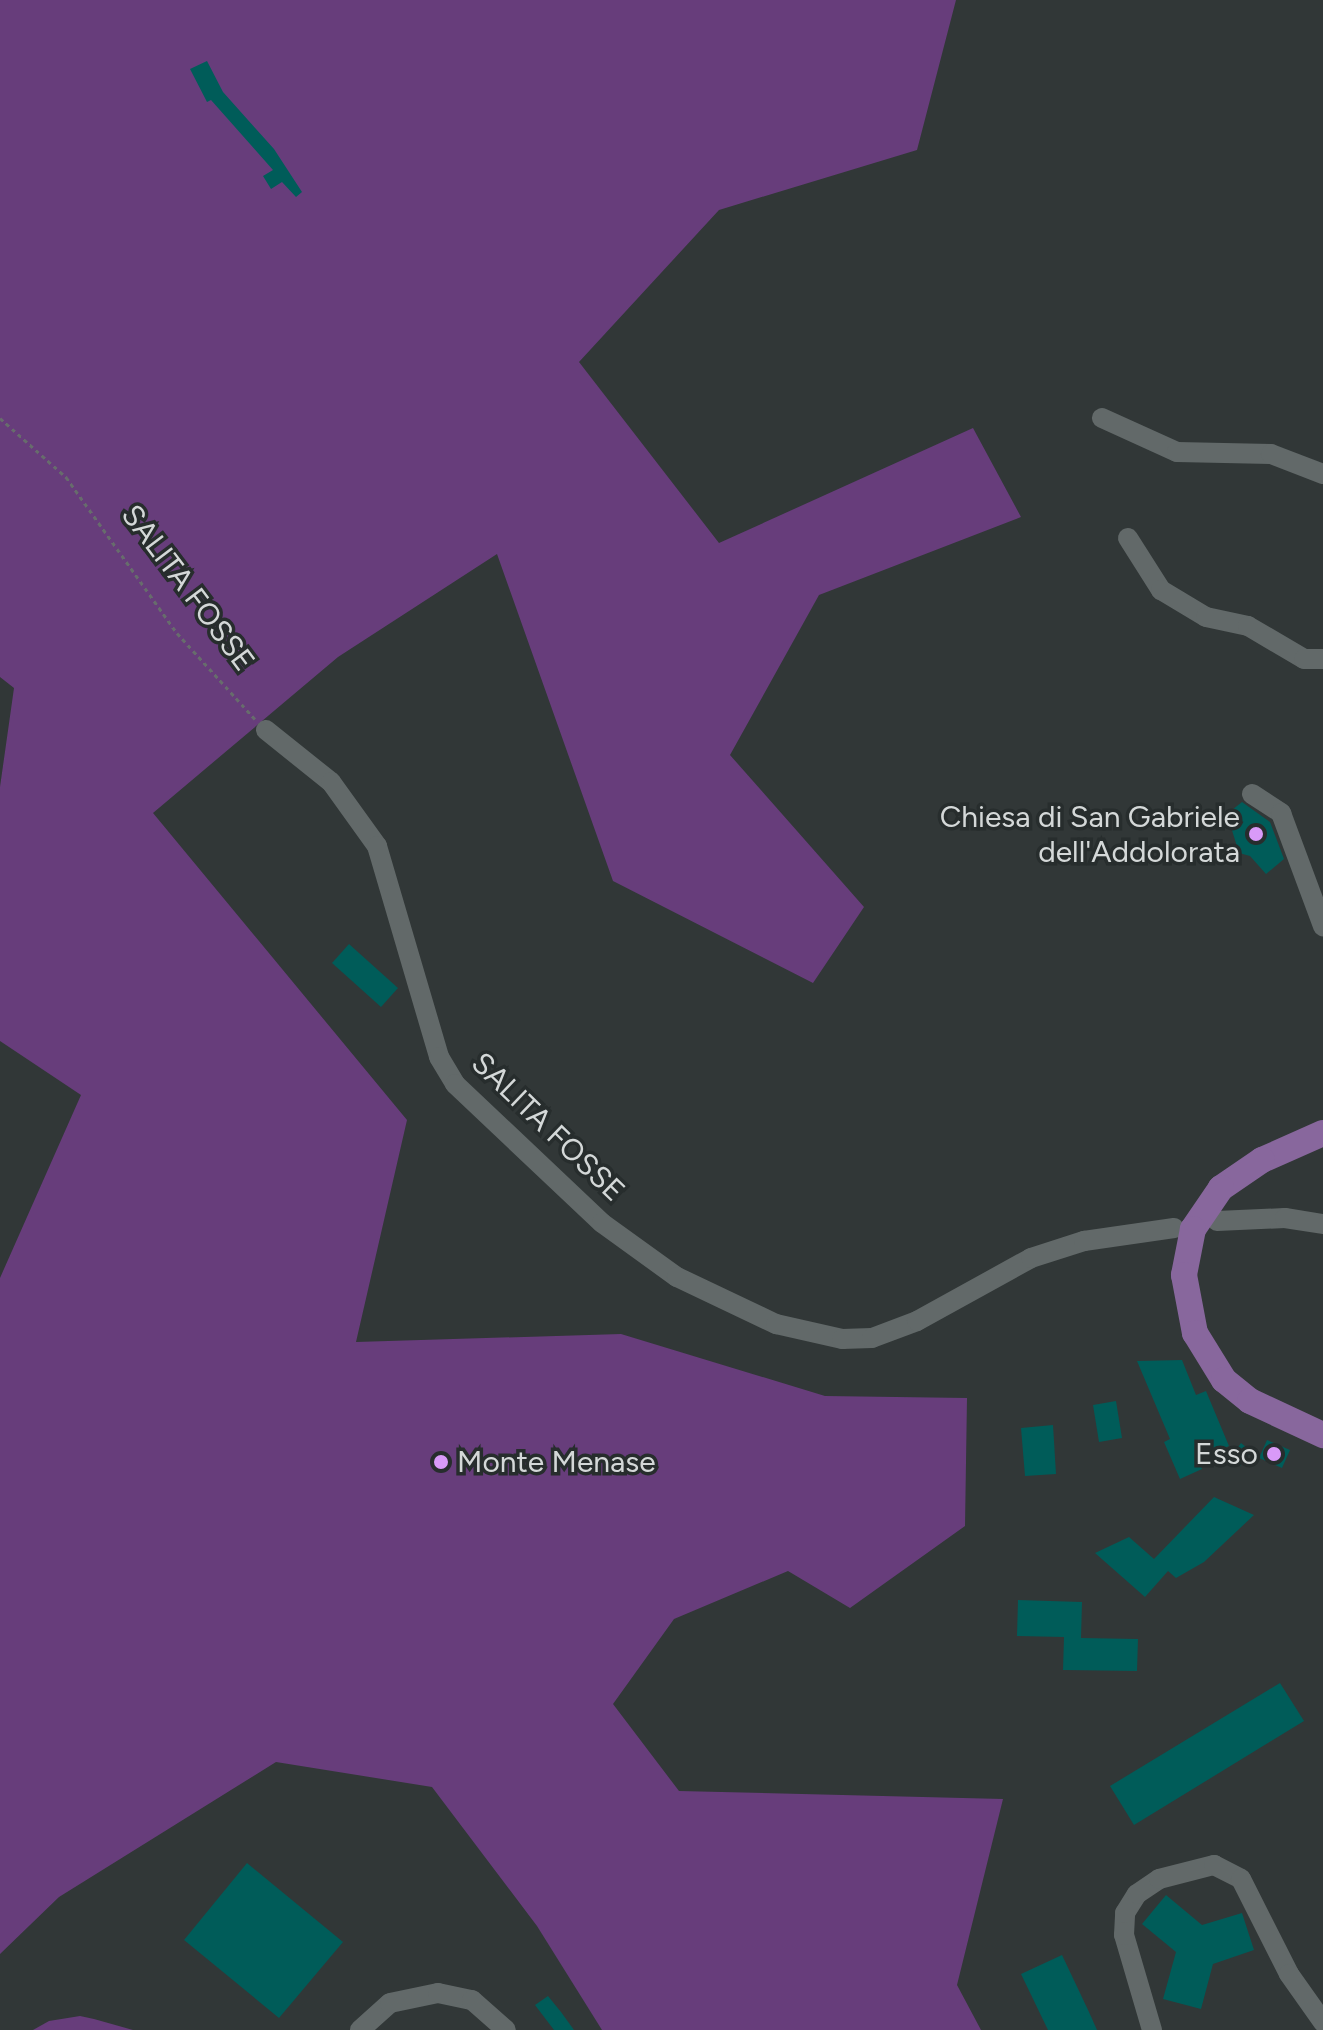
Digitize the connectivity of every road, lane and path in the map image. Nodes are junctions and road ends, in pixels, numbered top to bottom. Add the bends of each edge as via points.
1 (0, 418) edge
2 (1102, 418) dead end
3 (1323, 474) edge
4 (1128, 538) dead end
5 (1323, 659) edge
6 (266, 730) joint
7 (1252, 794) dead end
8 (1323, 926) edge
9 (1323, 1133) edge
10 (1210, 1217) junction
11 (1323, 1224) edge
12 (1174, 1228) dead end
13 (1084, 1241) junction
14 (1323, 1435) edge
15 (1323, 2022) edge
16 (360, 2030) edge
17 (506, 2030) edge
18 (1152, 2030) edge

1 - 6 path, SALITA FOSSE via 66,477 177,633
2 - 3 street via 1177,452 1271,454
4 - 5 street via 1148,577 1172,597 1206,617 1248,626 1304,659
6 - 13 street, SALITA FOSSE via 331,782 377,846 439,1057 455,1084 602,1223 677,1277 776,1324 856,1340 898,1330 1006,1270
7 - 8 street via 1281,813
9 - 10 main road via 1247,1168 1221,1188
10 - 11 street
10 - 13 street via 1133,1224
10 - 14 main road via 1188,1245 1184,1275 1187,1306 1201,1346 1236,1390
12 - 13 street, SALITA FOSSE
15 - 18 street via 1289,1974 1241,1879 1214,1865 1159,1879 1137,1894 1125,1913 1124,1935
16 - 17 street via 390,2003 438,1993 486,2008

